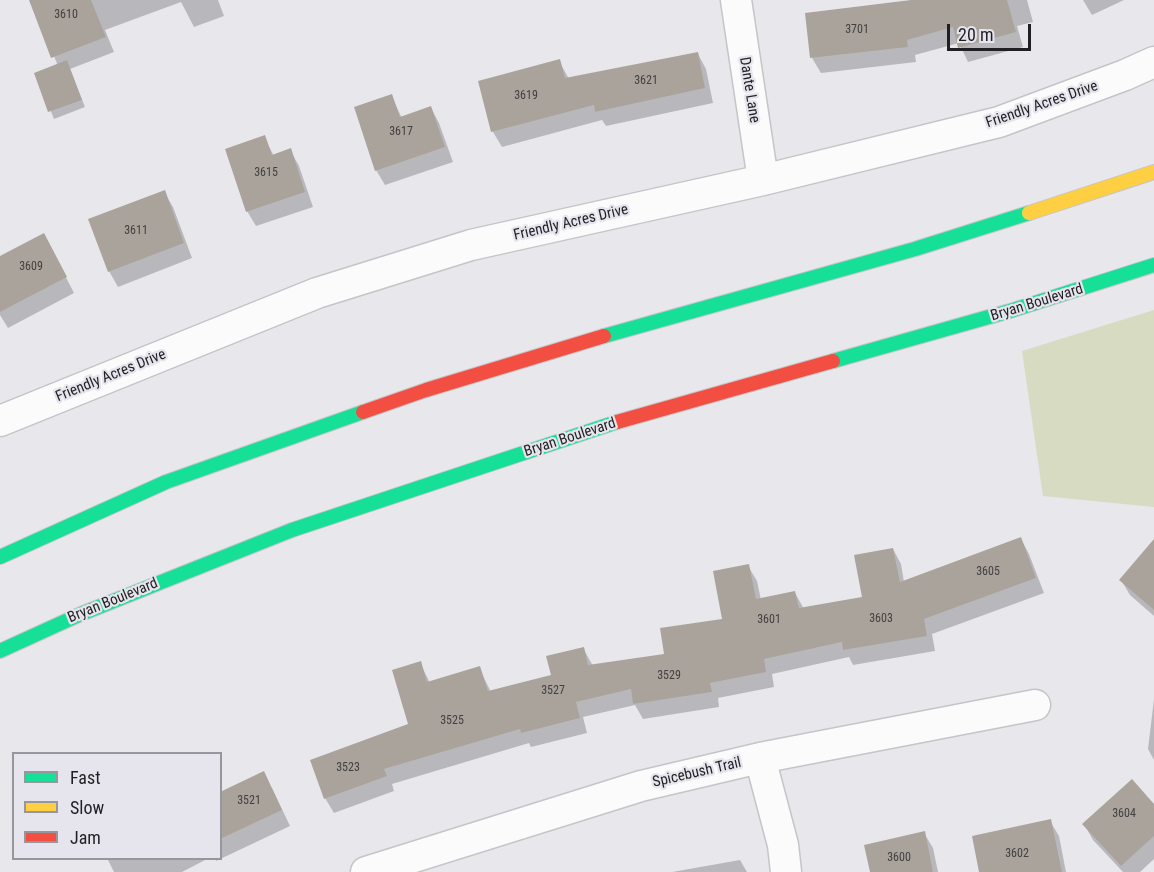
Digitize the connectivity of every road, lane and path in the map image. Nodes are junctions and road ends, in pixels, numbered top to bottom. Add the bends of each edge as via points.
1 (736, 0) edge
2 (1154, 62) edge
3 (1154, 172) edge
4 (763, 180) junction
5 (1154, 265) edge
6 (0, 421) edge
7 (0, 557) edge
8 (1, 650) edge
9 (1035, 705) dead end
10 (760, 758) junction
11 (366, 872) edge
12 (786, 872) edge

1 - 4 street, Dante Lane
2 - 4 street, Friendly Acres Drive via 999,122
3 - 7 highway via 915,249 426,390 166,482
4 - 6 street, Friendly Acres Drive via 471,245 317,292
5 - 8 highway, Bryan Boulevard via 1010,311 608,425 292,530
9 - 10 street, Spicebush Trail
10 - 11 street, Spicebush Trail via 641,786
10 - 12 street via 783,845

